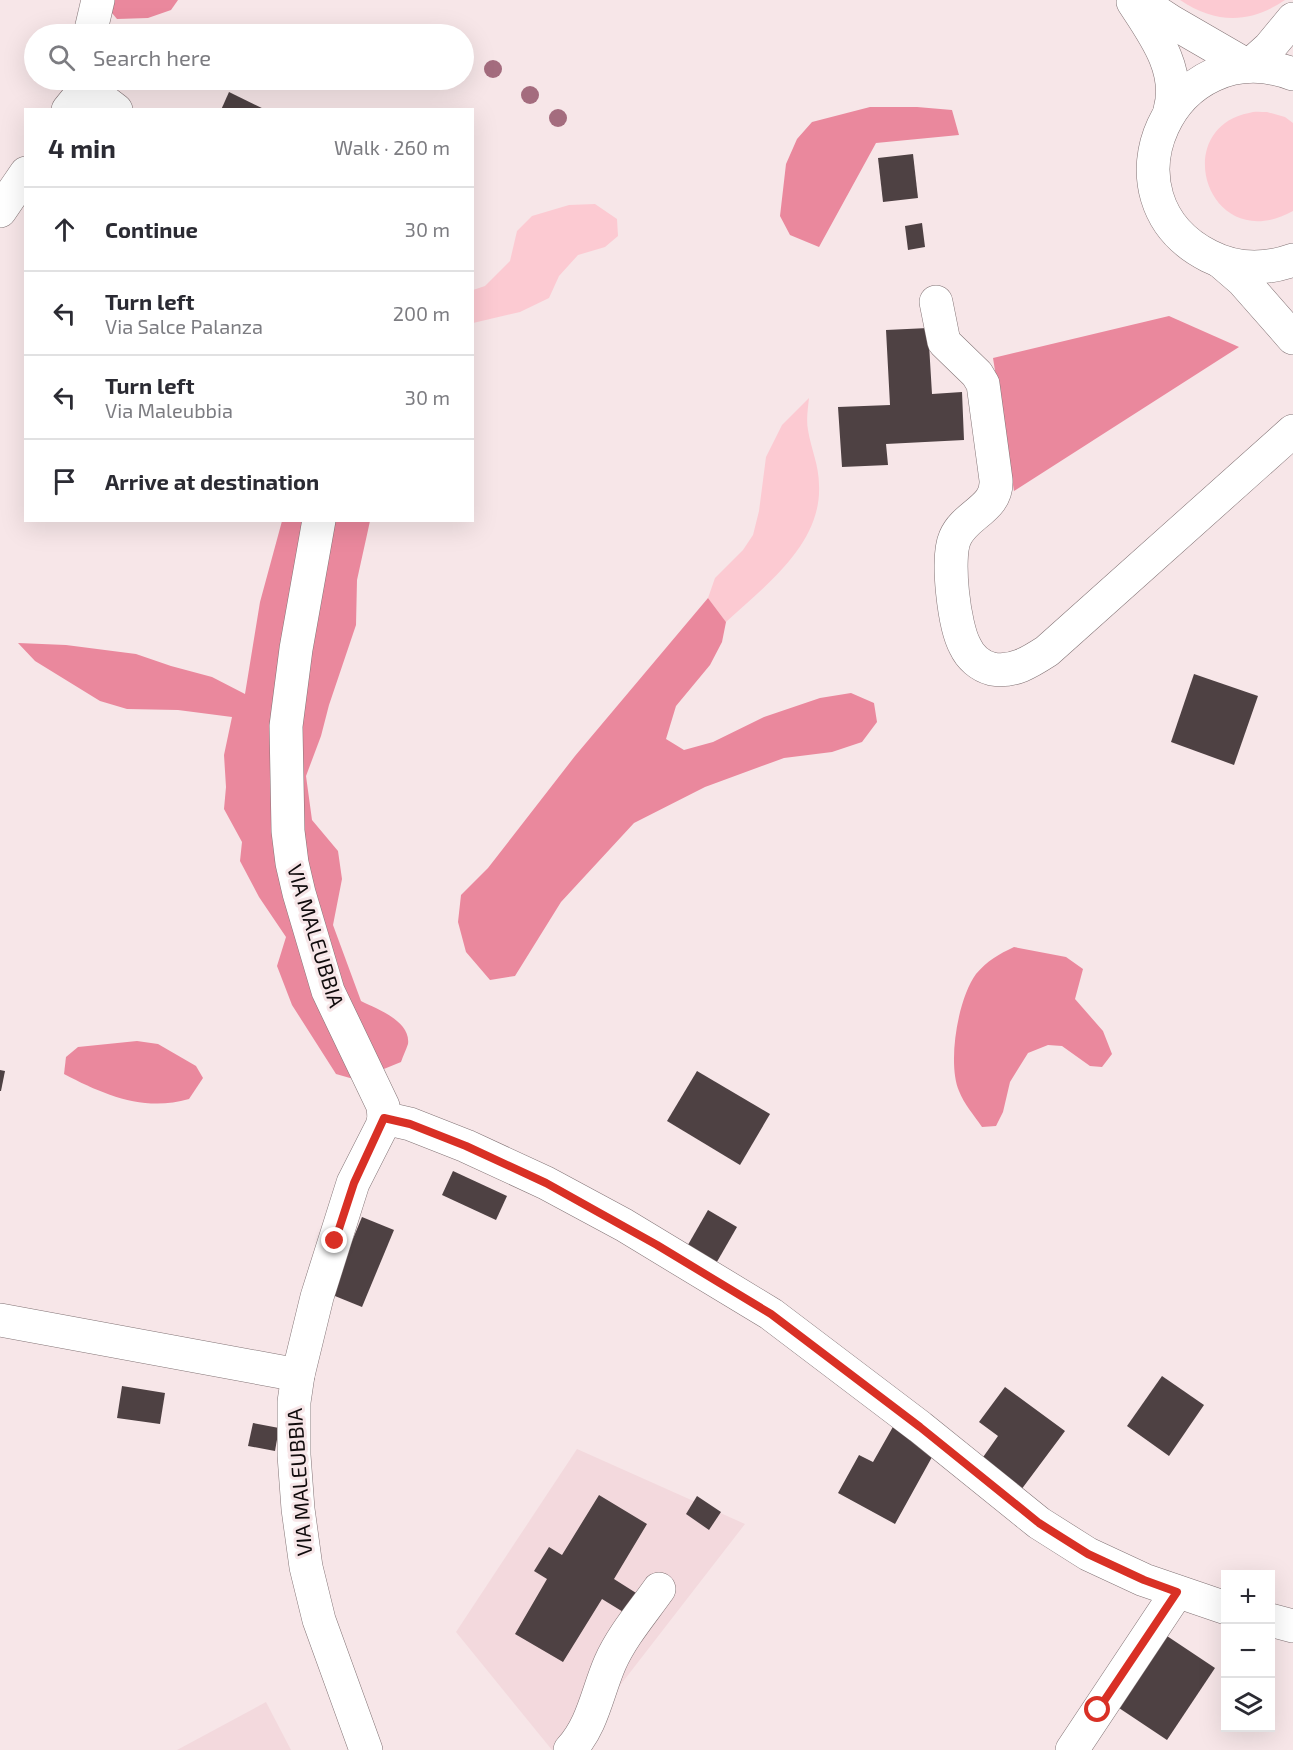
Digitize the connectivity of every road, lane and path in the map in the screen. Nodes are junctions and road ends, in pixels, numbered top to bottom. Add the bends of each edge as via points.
1 (98, 0) edge
2 (1132, 0) edge
3 (1138, 0) edge
4 (1293, 20) edge
5 (92, 24) edge
6 (1249, 66) junction
7 (1293, 74) edge
8 (82, 90) edge
9 (93, 90) edge
10 (69, 108) edge
11 (113, 108) edge
12 (1170, 110) junction
13 (24, 176) edge
14 (0, 211) edge
15 (1293, 260) edge
16 (1221, 262) junction
17 (936, 302) dead end
18 (1293, 338) edge
19 (1293, 431) edge
20 (319, 522) edge
21 (384, 1118) junction
22 (0, 1320) edge
23 (298, 1375) junction
24 (659, 1589) dead end
25 (1177, 1592) junction
26 (1221, 1606) edge
27 (1275, 1621) edge
28 (1293, 1626) edge
29 (366, 1750) edge
30 (570, 1750) edge
31 (1072, 1750) edge

1 - 5 street
2 - 12 street via 1171,69
3 - 6 street
4 - 6 street
6 - 7 street
6 - 12 street via 1204,79
8 - 10 street
9 - 11 street
12 - 16 street via 1154,153 1158,198 1183,238
13 - 14 street
15 - 16 street via 1258,267
16 - 18 street
17 - 19 street via 944,342 977,374 984,390 996,491 989,503 958,532 952,546 952,564 961,638 969,653 987,668 1011,669 1047,651
20 - 21 street, VIA MALEUBBIA via 286,726 288,831 299,893 328,991 383,1106
21 - 23 street, VIA MALEUBBIA via 354,1183 317,1297
21 - 25 street via 466,1146 633,1230 771,1314 1039,1523 1088,1554
22 - 23 street
23 - 29 street, VIA MALEUBBIA via 294,1455 306,1567 319,1620
24 - 30 street via 620,1644 588,1726
25 - 26 street
25 - 31 street
27 - 28 street

